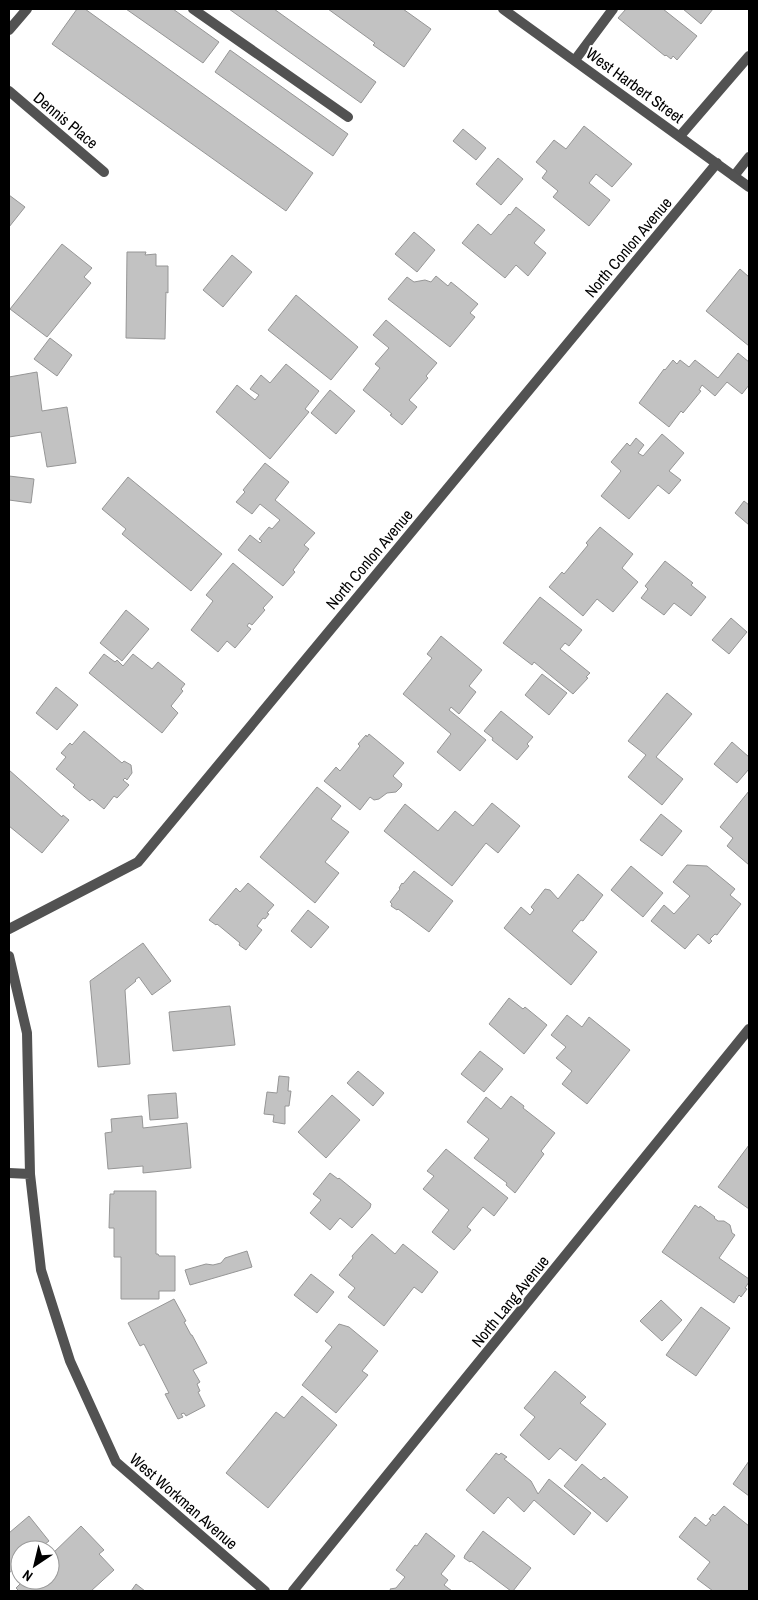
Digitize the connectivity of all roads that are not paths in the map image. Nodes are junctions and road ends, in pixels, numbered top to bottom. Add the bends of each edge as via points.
1 (27, 9) edge
2 (193, 9) edge
3 (503, 9) edge
4 (613, 9) edge
5 (9, 30) edge
6 (749, 56) edge
7 (575, 60) junction
8 (9, 91) edge
9 (348, 117) dead end
10 (680, 136) junction
11 (749, 157) edge
12 (716, 163) junction
13 (104, 172) dead end
14 (734, 176) junction
15 (749, 187) edge
16 (9, 929) edge
17 (9, 956) edge
18 (749, 1030) edge
19 (9, 1173) edge
20 (30, 1174) junction
21 (265, 1591) edge
22 (293, 1591) edge

1 - 5 street
2 - 9 street
3 - 7 street, West Harbert Street
4 - 7 street
6 - 10 street
7 - 10 street, West Harbert Street
8 - 13 street, Dennis Place
10 - 12 street, West Harbert Street
11 - 14 street
12 - 14 street, West Harbert Street
12 - 16 street, North Conlon Avenue via 138,862
14 - 15 street, West Harbert Street
17 - 20 street, West Workman Avenue via 27,1033
18 - 22 street, North Lang Avenue
19 - 20 street
20 - 21 street, West Workman Avenue via 41,1270 70,1361 116,1462

